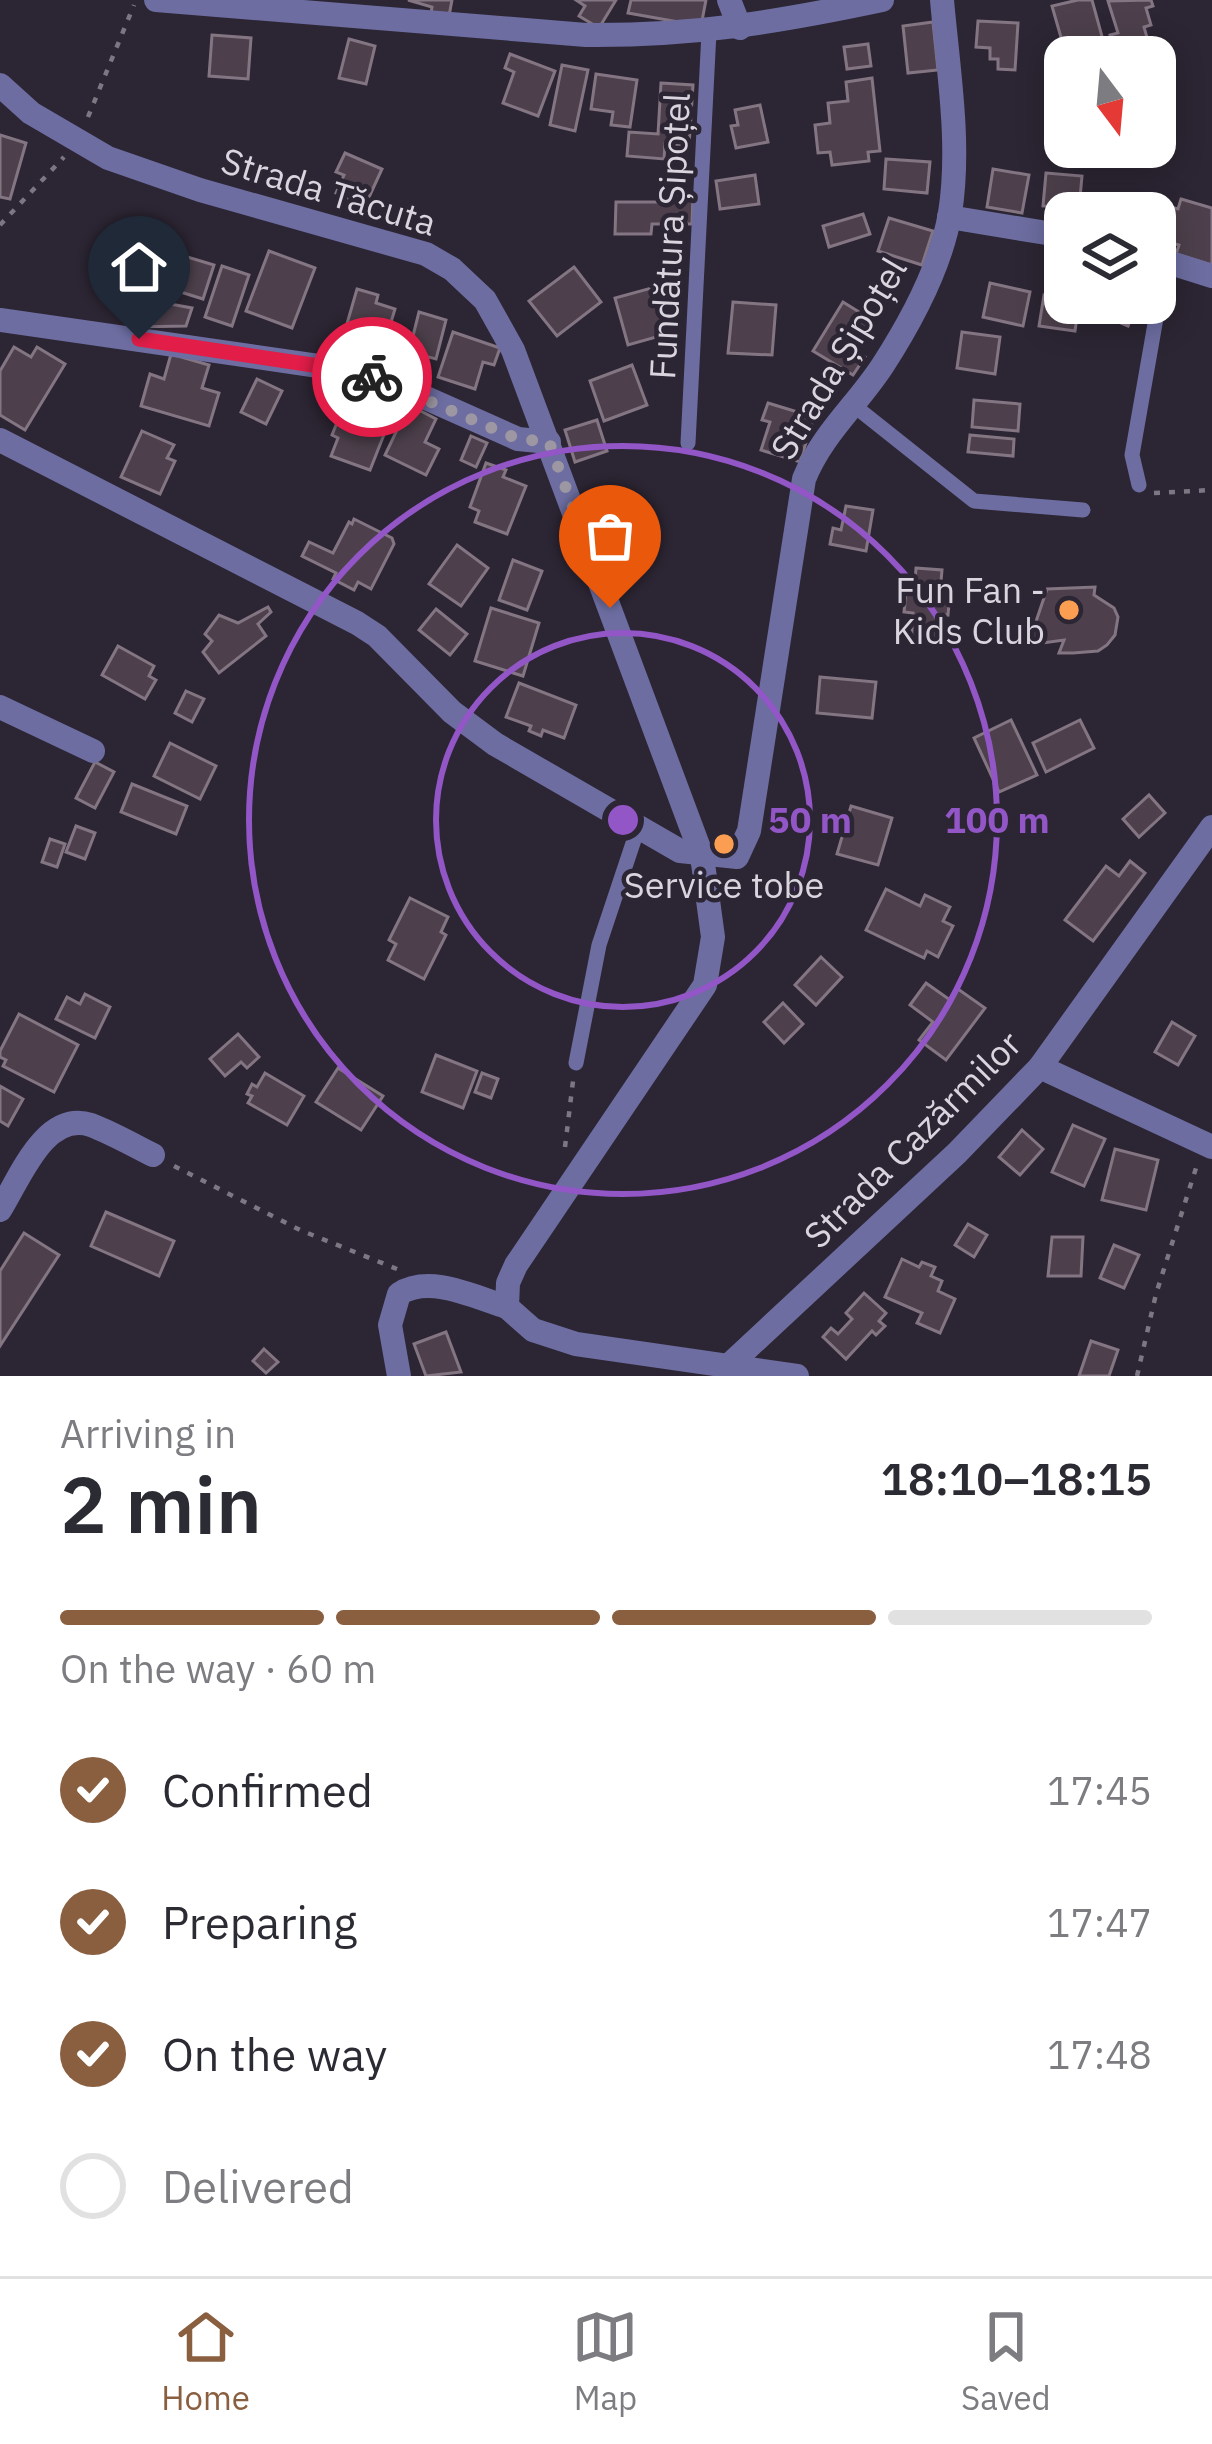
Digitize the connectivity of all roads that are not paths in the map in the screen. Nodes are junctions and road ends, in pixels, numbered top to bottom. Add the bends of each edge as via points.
1 (156, 0) edge
2 (729, 0) edge
3 (882, 0) edge
4 (942, 0) edge
5 (740, 28) junction
6 (710, 32) junction
7 (0, 86) edge
8 (949, 217) junction
9 (1044, 233) edge
10 (1176, 264) edge
11 (1212, 276) edge
12 (0, 320) edge
13 (1151, 324) edge
14 (853, 404) junction
15 (0, 440) edge
16 (549, 442) junction
17 (688, 443) dead end
18 (1139, 485) road end
19 (1083, 510) dead end
20 (0, 707) edge
21 (93, 751) dead end
22 (1212, 826) edge
23 (638, 828) junction
24 (702, 856) junction
25 (576, 1063) road end
26 (1040, 1067) junction
27 (1208, 1146) edge
28 (153, 1155) road end
29 (0, 1210) edge
30 (507, 1307) junction
31 (726, 1368) junction
32 (399, 1376) edge
33 (797, 1376) edge

1 - 6 street via 586,35
2 - 5 street
3 - 5 street
4 - 8 street, Strada Șipoțel via 954,170
5 - 6 street
6 - 17 lane, Fundătura Șipoțel
7 - 16 street, Strada Tăcuta via 77,142 145,173 452,268 496,316
8 - 9 street
8 - 14 street, Strada Șipoțel via 915,309
10 - 11 street
12 - 16 street via 346,370 518,439
13 - 18 lane via 1132,455
14 - 19 lane via 974,501
14 - 24 street, Strada Șipoțel via 804,479 749,831 737,857
15 - 23 street via 357,623 495,744
16 - 24 street, Strada Tăcuta
20 - 21 street
22 - 26 street, Strada Cazărmilor
23 - 24 street
23 - 25 lane via 598,945
24 - 30 street via 713,937 705,985 516,1265
26 - 27 street
26 - 31 street, Strada Cazărmilor
28 - 29 street via 87,1124 67,1123 51,1130
30 - 31 street via 533,1330 576,1344
30 - 32 street via 442,1287 414,1285 399,1294 391,1325
31 - 33 street

